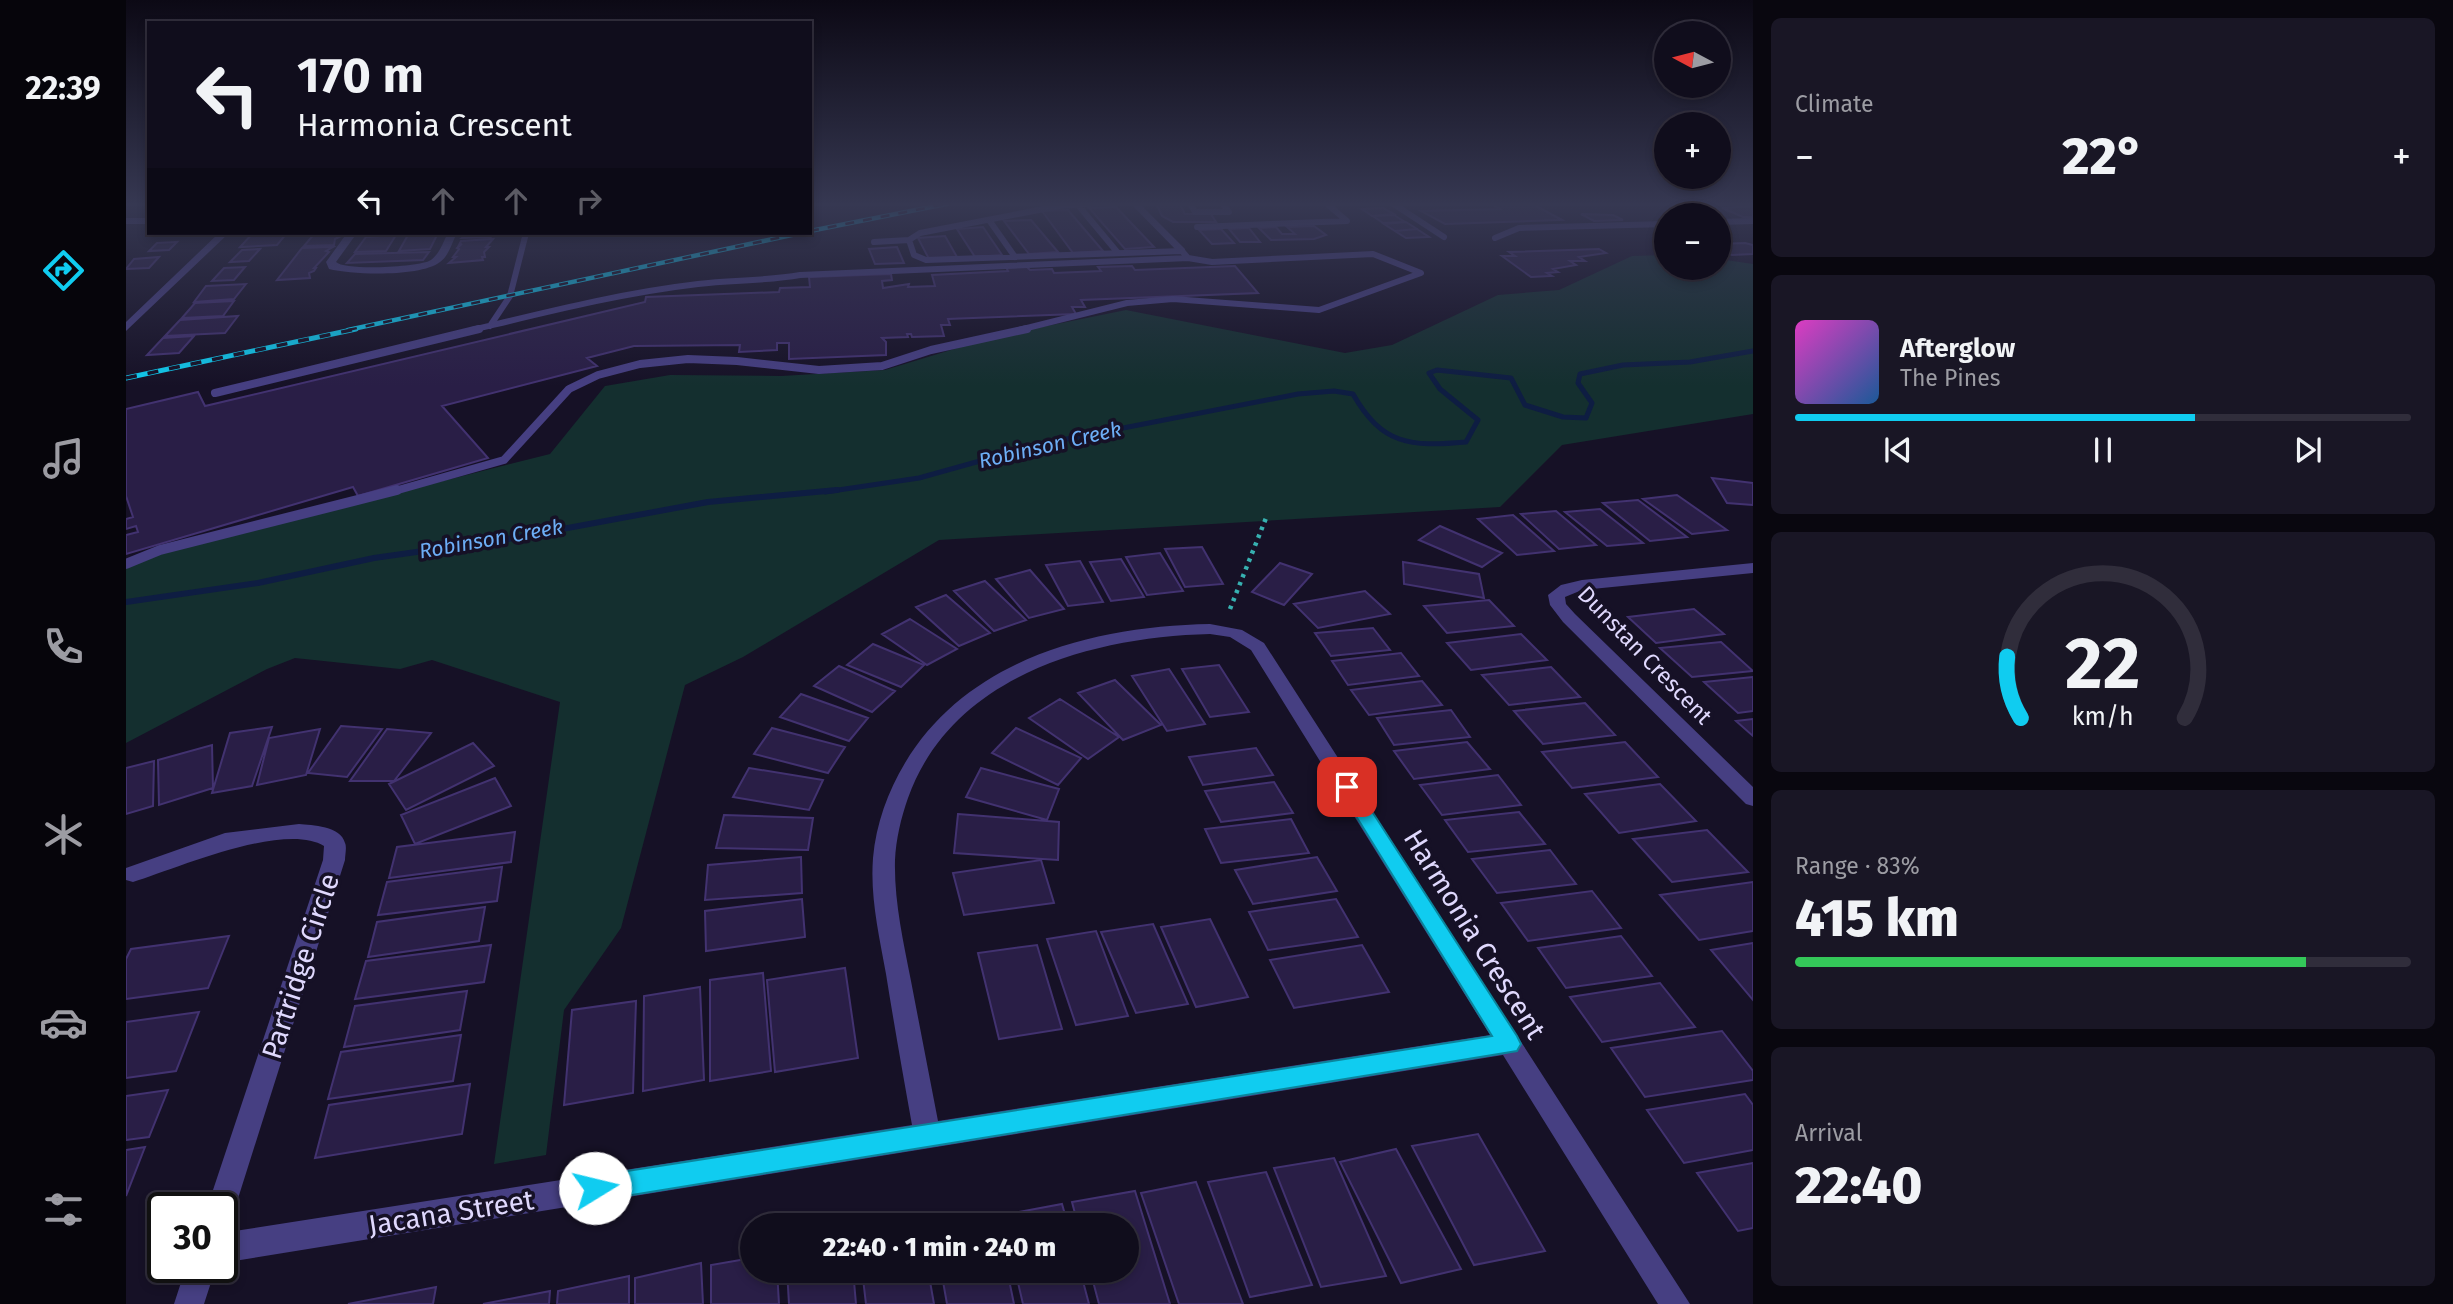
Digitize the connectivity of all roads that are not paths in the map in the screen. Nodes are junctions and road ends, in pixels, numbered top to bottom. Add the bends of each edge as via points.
1 (192, 264) edge
2 (330, 264) edge
3 (429, 264) edge
4 (518, 264) edge
5 (1015, 264) edge
6 (1398, 264) edge
7 (490, 326) junction
8 (126, 328) edge
9 (215, 393) dead end
10 (126, 564) edge
11 (1753, 568) edge
12 (1753, 799) edge
13 (133, 874) dead end
14 (1509, 1044) junction
15 (926, 1135) junction
16 (226, 1192) edge
17 (238, 1245) edge
18 (196, 1283) edge
19 (189, 1304) edge
20 (1675, 1304) edge

1 - 8 street
2 - 3 street via 346,270
4 - 7 lane via 510,296
5 - 7 lane via 699,284 604,298
6 - 10 lane via 1421,273 1319,310 1172,299 1127,303 882,366 819,370 688,359 640,364 598,375 569,389 504,460 160,550
7 - 9 lane
11 - 12 street, Dunstan Crescent via 1582,585 1556,595 1569,618
13 - 16 street, Partridge Circle via 244,838 299,832 321,834 335,843 332,869
14 - 15 street, Jacana Street
14 - 15 street, Harmonia Crescent via 1258,647 1248,637 1220,630 1121,638 1023,666 962,706 919,753 893,806 883,861 884,898
14 - 20 street, Harmonia Crescent
15 - 17 street, Jacana Street
18 - 19 street

